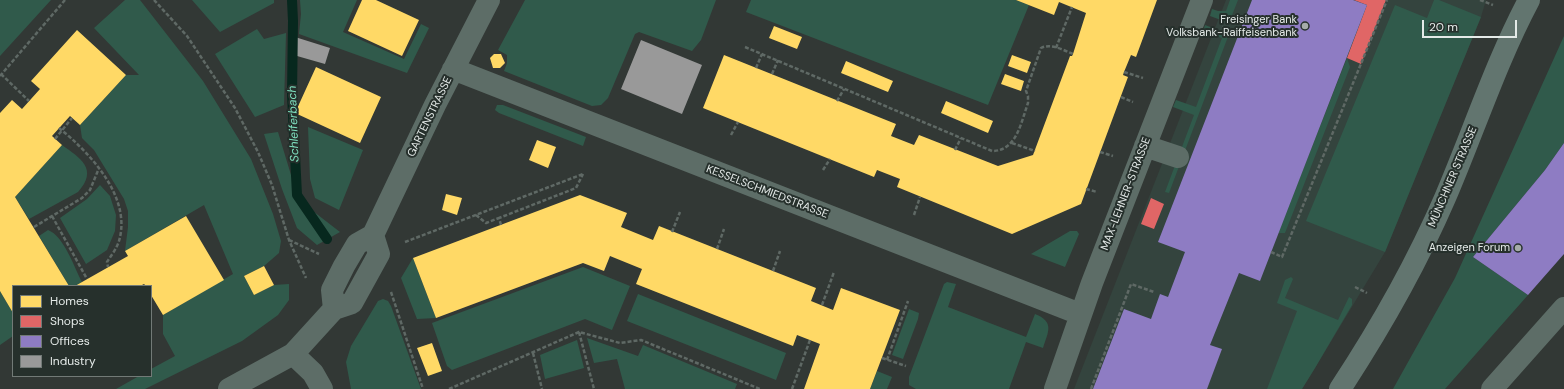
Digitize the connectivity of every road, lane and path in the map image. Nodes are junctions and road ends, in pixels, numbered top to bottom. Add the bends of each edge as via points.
1 (65, 0) edge
2 (154, 0) edge
3 (489, 0) edge
4 (1202, 0) edge
5 (1387, 0) edge
6 (1480, 0) edge
7 (1530, 0) edge
8 (1493, 5) dead end
9 (1072, 7) dead end
10 (1219, 26) dead end
11 (1238, 33) dead end
12 (746, 47) dead end
13 (1056, 48) junction
14 (762, 54) junction
15 (1073, 54) dead end
16 (778, 60) junction
17 (756, 68) dead end
18 (453, 69) junction
19 (1124, 72) dead end
20 (772, 74) dead end
21 (1, 75) edge
22 (1148, 80) dead end
23 (844, 88) junction
24 (1120, 97) dead end
25 (29, 101) dead end
26 (837, 101) dead end
27 (1138, 104) dead end
28 (72, 118) dead end
29 (738, 122) dead end
30 (59, 128) dead end
31 (62, 130) junction
32 (731, 135) dead end
33 (960, 138) junction
34 (56, 139) dead end
35 (1012, 143) junction
36 (1145, 146) junction
37 (955, 150) dead end
38 (1035, 151) dead end
39 (1100, 152) dead end
40 (1178, 157) dead end
41 (1117, 158) dead end
42 (830, 159) dead end
43 (99, 168) junction
44 (823, 170) dead end
45 (1086, 189) dead end
46 (1103, 194) dead end
47 (920, 197) dead end
48 (680, 212) dead end
49 (476, 215) junction
50 (914, 215) dead end
51 (52, 216) junction
52 (499, 218) junction
53 (502, 225) dead end
54 (34, 228) dead end
55 (724, 229) dead end
56 (672, 232) dead end
57 (288, 240) junction
58 (401, 244) dead end
59 (717, 249) dead end
60 (780, 251) dead end
61 (1271, 252) dead end
62 (324, 257) dead end
63 (108, 267) dead end
64 (773, 272) dead end
65 (834, 272) dead end
66 (87, 279) dead end
67 (306, 279) dead end
68 (1355, 287) dead end
69 (386, 288) dead end
70 (1154, 292) dead end
71 (1368, 293) dead end
72 (908, 301) dead end
73 (822, 305) dead end
74 (1564, 308) edge
75 (1080, 314) junction
76 (579, 332) junction
77 (810, 340) dead end
78 (533, 353) junction
79 (293, 354) junction
80 (882, 358) dead end
81 (887, 360) junction
82 (906, 366) dead end
83 (229, 389) edge
84 (322, 389) edge
85 (423, 389) edge
86 (449, 389) edge
87 (542, 389) edge
88 (594, 389) edge
89 (760, 389) edge
90 (792, 389) edge
91 (1055, 389) edge
92 (1091, 389) edge
93 (1340, 389) edge
94 (1492, 389) edge

1 - 21 path
2 - 57 path via 187,36 235,108 272,185
3 - 18 street, GARTENSTRASSE
4 - 36 street, MAX-LEHNER-STRASSE
5 - 61 path via 1282,257
6 - 8 path
7 - 93 main road, MÜNCHNER STRASSE via 1513,32 1445,199 1400,291
9 - 13 path
10 - 11 path
12 - 14 path
13 - 15 path
13 - 35 path via 1041,48 1026,91 1028,103
14 - 16 path
14 - 17 path
16 - 20 path
16 - 23 path
18 - 75 street, KESSELSCHMIEDSTRASSE
18 - 79 street, GARTENSTRASSE via 373,235 357,244 332,290 334,309
19 - 22 path
21 - 25 path
23 - 26 path
23 - 33 path
24 - 27 path
28 - 31 path
29 - 32 path
30 - 31 path
31 - 34 path
31 - 43 path
33 - 35 path via 992,151 999,151
33 - 37 path
35 - 38 path
36 - 40 street
36 - 75 street, MAX-LEHNER-STRASSE
39 - 41 path
42 - 44 path
43 - 51 path via 90,190 82,198
43 - 63 path via 121,212 122,228 119,242 107,262
45 - 46 path
47 - 50 path
48 - 56 path
49 - 52 path via 486,223
49 - 52 path via 583,174 576,188
49 - 58 path
51 - 54 path
51 - 66 path
52 - 53 path
55 - 59 path
57 - 62 path
57 - 67 path
60 - 64 path
65 - 73 path
68 - 71 path
69 - 85 path via 391,292
70 - 92 path via 1131,284
72 - 81 path
74 - 94 street
75 - 91 street, MAX-LEHNER-STRASSE
76 - 78 path
76 - 88 path
76 - 89 path via 620,342 641,340
77 - 90 path
78 - 86 path
78 - 87 path
79 - 83 street, GARTENSTRASSE
79 - 84 street via 313,373
80 - 81 path
81 - 82 path

